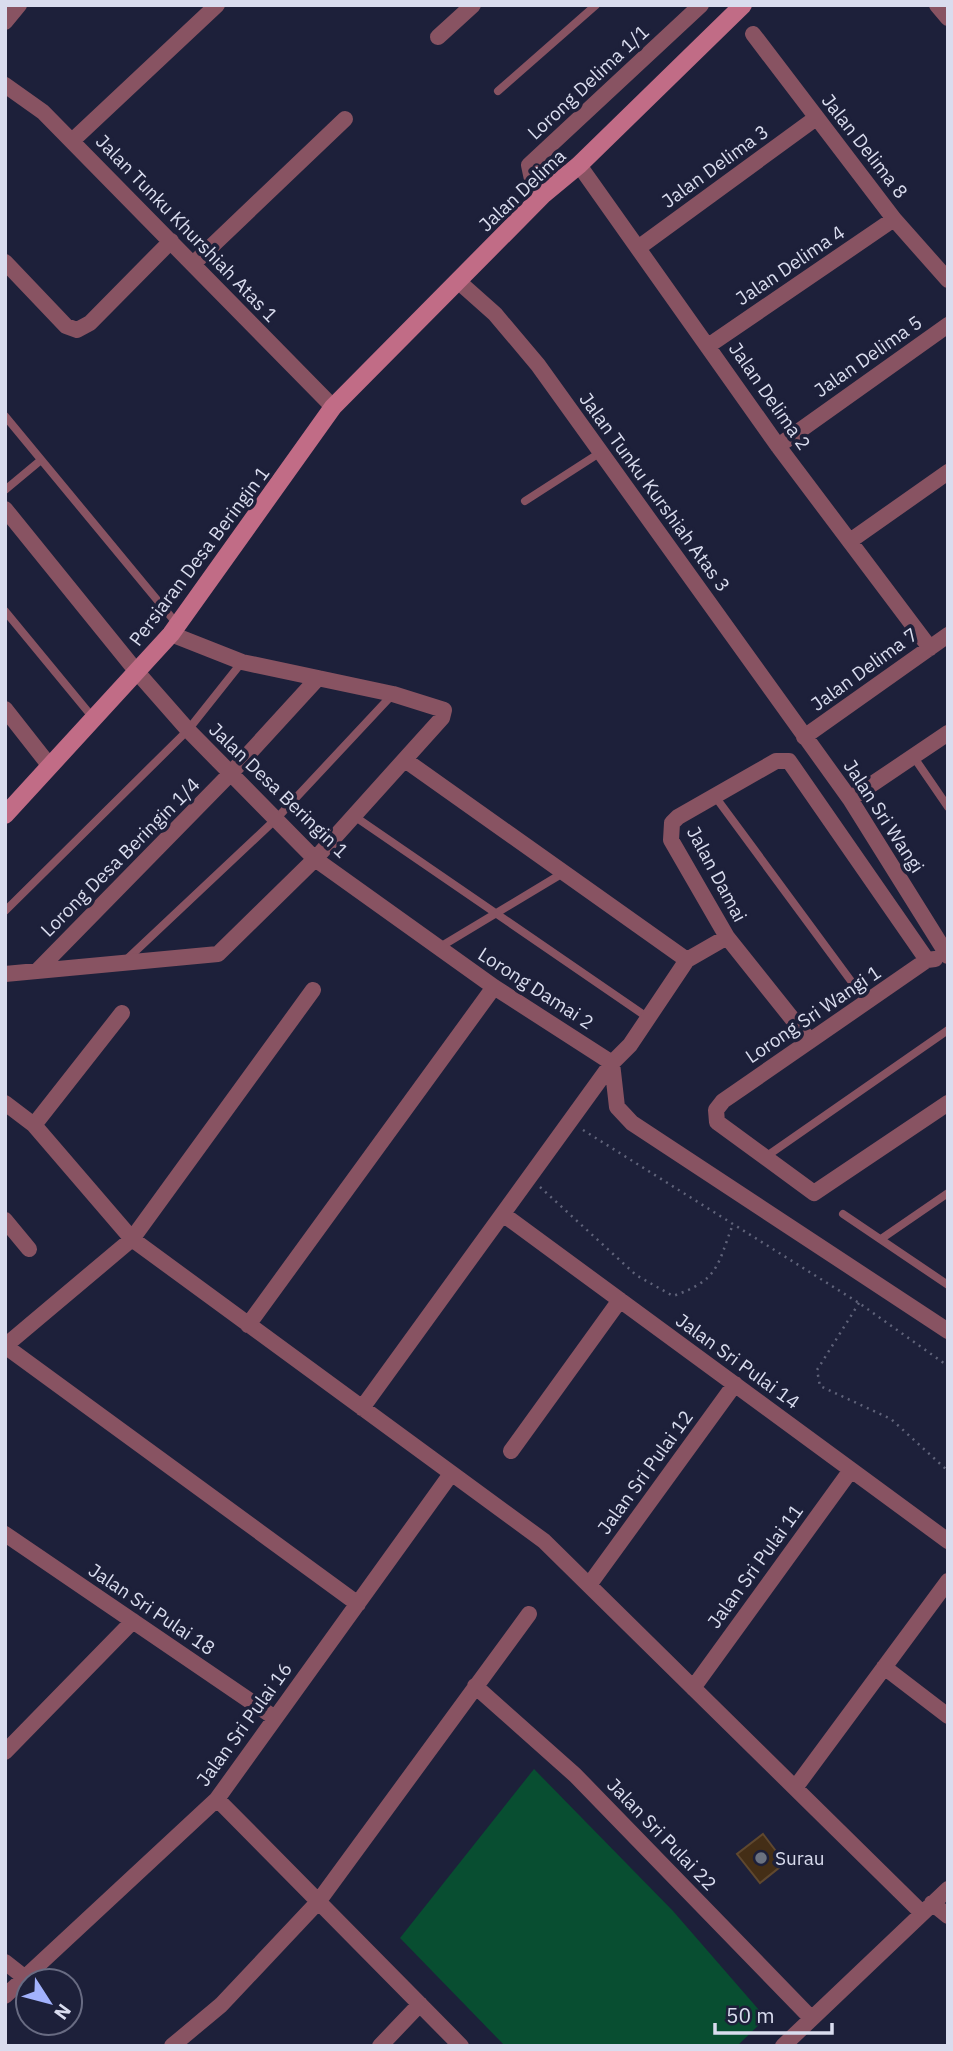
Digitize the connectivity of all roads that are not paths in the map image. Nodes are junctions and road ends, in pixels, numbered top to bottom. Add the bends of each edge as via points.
1 (19, 5) edge
2 (217, 5) edge
3 (473, 5) edge
4 (596, 5) edge
5 (701, 5) edge
6 (937, 5) edge
7 (734, 8) edge
8 (948, 18) edge
9 (5, 22) edge
10 (753, 34) dead end
11 (438, 37) dead end
12 (5, 85) edge
13 (498, 91) dead end
14 (816, 118) junction
15 (345, 119) dead end
16 (72, 141) junction
17 (579, 165) junction
18 (544, 194) junction
19 (894, 219) junction
20 (171, 241) junction
21 (638, 248) junction
22 (5, 262) edge
23 (192, 264) junction
24 (948, 281) edge
25 (459, 282) junction
26 (948, 325) edge
27 (709, 346) junction
28 (333, 407) junction
29 (5, 416) edge
30 (778, 446) junction
31 (601, 452) junction
32 (41, 460) junction
33 (948, 472) edge
34 (5, 490) edge
35 (525, 501) dead end
36 (5, 509) edge
37 (850, 541) junction
38 (5, 611) edge
39 (174, 630) junction
40 (948, 635) edge
41 (930, 648) junction
42 (242, 662) junction
43 (137, 672) junction
44 (318, 678) junction
45 (393, 694) junction
46 (5, 709) edge
47 (94, 719) junction
48 (188, 730) junction
49 (948, 733) edge
50 (804, 737) junction
51 (913, 756) junction
52 (404, 760) junction
53 (49, 765) junction
54 (232, 772) junction
55 (714, 795) junction
56 (850, 799) junction
57 (948, 807) edge
58 (6, 811) edge
59 (354, 816) junction
60 (277, 818) junction
61 (315, 859) junction
62 (563, 873) junction
63 (5, 911) edge
64 (499, 913) junction
65 (727, 937) junction
66 (438, 948) junction
67 (948, 956) edge
68 (687, 960) junction
69 (927, 960) junction
70 (122, 963) junction
71 (37, 971) junction
72 (5, 974) edge
73 (494, 987) junction
74 (313, 990) dead end
75 (867, 1004) junction
76 (122, 1013) dead end
77 (647, 1017) junction
78 (948, 1030) edge
79 (810, 1041) junction
80 (611, 1063) junction
81 (5, 1102) edge
82 (948, 1103) edge
83 (34, 1125) junction
84 (764, 1158) junction
85 (948, 1193) edge
86 (844, 1214) dead end
87 (504, 1215) junction
88 (5, 1220) edge
89 (881, 1239) junction
90 (132, 1240) junction
91 (29, 1249) dead end
92 (948, 1284) edge
93 (620, 1300) junction
94 (248, 1325) junction
95 (948, 1332) edge
96 (5, 1346) edge
97 (735, 1384) junction
98 (362, 1408) junction
99 (511, 1451) dead end
100 (851, 1470) junction
101 (451, 1474) junction
102 (5, 1534) edge
103 (948, 1541) edge
104 (948, 1581) edge
105 (589, 1585) junction
106 (358, 1604) junction
107 (528, 1614) dead end
108 (133, 1621) junction
109 (884, 1667) junction
110 (475, 1686) junction
111 (693, 1688) junction
112 (948, 1716) edge
113 (275, 1718) junction
114 (5, 1752) edge
115 (795, 1787) junction
116 (216, 1800) junction
117 (948, 1889) edge
118 (318, 1902) junction
119 (928, 1908) junction
120 (948, 1916) edge
121 (36, 1967) edge
122 (420, 2004) junction
123 (811, 2018) junction
124 (173, 2046) edge
125 (380, 2046) edge
126 (461, 2046) edge
127 (783, 2046) edge

1 - 9 street
2 - 16 street
3 - 11 street
4 - 13 lane
5 - 18 street, Lorong Delima 1/1 via 529,165 533,184
6 - 8 street
7 - 17 main road, Jalan Delima
10 - 14 street, Jalan Delima 8
12 - 16 street, Jalan Tunku Khurshiah Atas 1 via 43,112
14 - 19 street, Jalan Delima 8
14 - 21 street, Jalan Delima 3
15 - 23 street
16 - 20 street, Jalan Tunku Khurshiah Atas 1
17 - 18 main road, Jalan Delima
17 - 21 street, Jalan Delima 2
18 - 25 main road, Jalan Delima
19 - 24 street, Jalan Delima 8
19 - 27 street, Jalan Delima 4
20 - 22 street via 90,323 77,330 66,326
20 - 23 street, Jalan Tunku Khurshiah Atas 1
21 - 27 street, Jalan Delima 2
23 - 28 street, Jalan Tunku Khurshiah Atas 1
25 - 28 main road, Jalan Delima
25 - 31 street, Jalan Tunku Kurshiah Atas 3 via 495,314 538,365
26 - 30 street, Jalan Delima 5
27 - 30 street, Jalan Delima 2
28 - 39 main road, Persiaran Desa Beringin 1
29 - 32 lane
30 - 37 street, Jalan Delima 2
31 - 35 lane
31 - 50 street, Jalan Tunku Kurshiah Atas 3
32 - 34 lane
32 - 39 lane
33 - 37 street
36 - 43 street, Jalan Desa Beringin 1
37 - 41 street, Jalan Delima 2
38 - 47 lane
39 - 42 street
39 - 43 main road, Persiaran Desa Beringin 1
40 - 41 street, Jalan Delima 7
41 - 50 street, Jalan Delima 7
42 - 44 street
42 - 48 lane
43 - 47 main road, Persiaran Desa Beringin 1
43 - 48 street, Jalan Desa Beringin 1
44 - 45 street
44 - 54 street, Lorong Desa Beringin 1/4
45 - 52 street via 444,710
45 - 60 lane
46 - 53 street
47 - 53 main road, Persiaran Desa Beringin 1
48 - 54 street, Jalan Desa Beringin 1
48 - 63 lane
49 - 51 street
50 - 56 street, Jalan Sri Wangi
51 - 56 street
51 - 57 lane
52 - 59 street
52 - 62 street
53 - 58 main road, Persiaran Desa Beringin 1
54 - 60 street, Jalan Desa Beringin 1
54 - 71 street, Lorong Desa Beringin 1/4
55 - 65 street, Jalan Damai via 678,817 669,831
55 - 69 street, Jalan Damai via 776,761 789,761
55 - 75 lane
56 - 67 street, Jalan Sri Wangi
59 - 61 street
59 - 64 lane
60 - 61 street, Jalan Desa Beringin 1
60 - 70 lane
61 - 66 street, Jalan Desa Beringin 1
61 - 70 street via 218,954
62 - 64 lane
62 - 68 street
64 - 66 lane
64 - 77 lane
65 - 68 street
65 - 79 street, Jalan Damai
66 - 73 street, Lorong Damai 2
67 - 69 street, Lorong Sri Wangi 1
68 - 77 street
69 - 75 street, Lorong Sri Wangi 1
70 - 71 street
71 - 72 street
73 - 80 street, Lorong Damai 2
73 - 94 street
74 - 90 street
75 - 79 street, Lorong Sri Wangi 1
76 - 83 street
77 - 80 street via 630,1045
78 - 84 lane
79 - 84 street, Lorong Sri Wangi 1 via 716,1110 717,1122
80 - 87 street
80 - 95 street via 617,1107 632,1123
81 - 83 street
82 - 84 street via 814,1194
83 - 90 street
85 - 89 lane
86 - 89 lane
87 - 93 street, Jalan Sri Pulai 14
87 - 98 street
88 - 91 street
89 - 92 lane
90 - 94 street
90 - 96 street
93 - 97 street, Jalan Sri Pulai 14
93 - 99 street
94 - 98 street
96 - 106 street
97 - 100 street, Jalan Sri Pulai 14
97 - 105 street, Jalan Sri Pulai 12
98 - 101 street
100 - 103 street, Jalan Sri Pulai 14
100 - 111 street, Jalan Sri Pulai 11
101 - 105 street via 544,1541
101 - 106 street, Jalan Sri Pulai 16
102 - 108 street, Jalan Sri Pulai 18
104 - 109 street
105 - 111 street
106 - 113 street, Jalan Sri Pulai 16
107 - 110 street
108 - 113 street, Jalan Sri Pulai 18
108 - 114 street
109 - 112 street
109 - 115 street
110 - 118 street
110 - 123 street, Jalan Sri Pulai 22 via 575,1775
111 - 115 street
113 - 116 street, Jalan Sri Pulai 16
115 - 119 street
116 - 118 street
116 - 121 street, Jalan Sri Pulai 16
117 - 119 street
118 - 122 street
118 - 124 street via 221,2005
119 - 120 street
119 - 123 street
122 - 125 street
122 - 126 street
123 - 127 street

